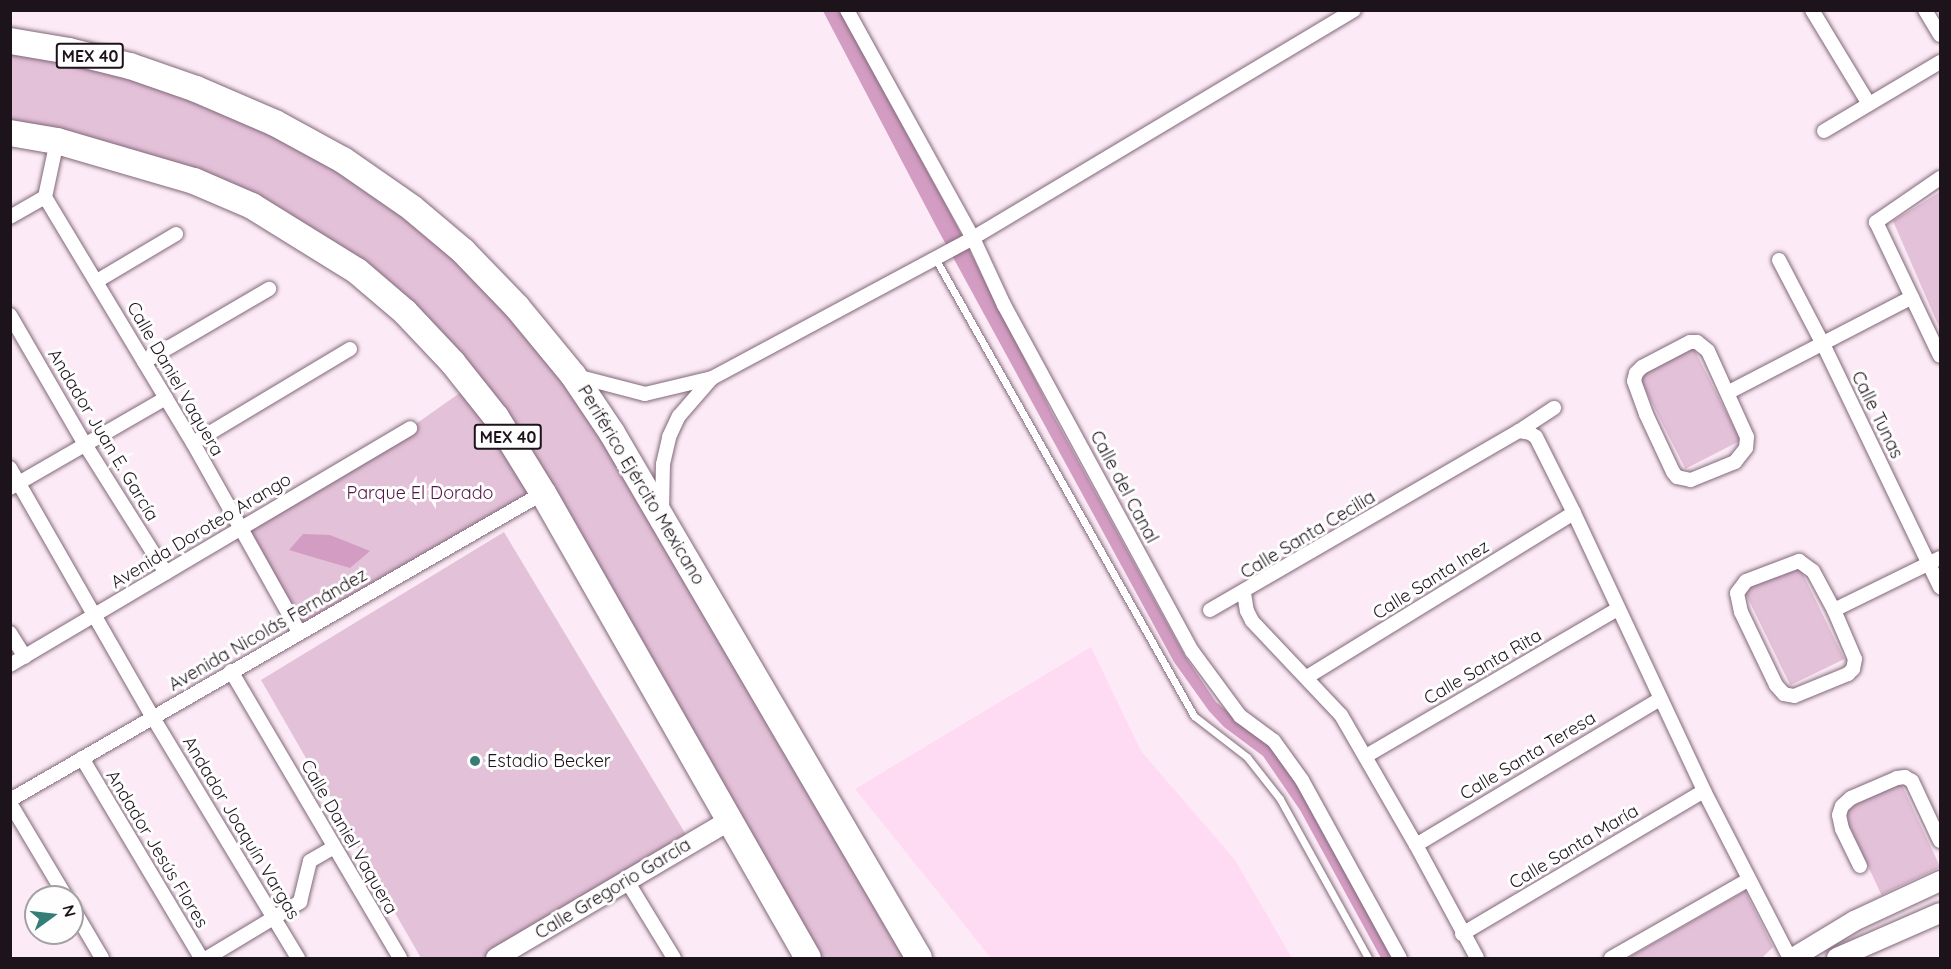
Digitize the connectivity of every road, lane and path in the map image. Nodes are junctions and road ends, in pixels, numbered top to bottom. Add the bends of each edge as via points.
1 (847, 10) edge
2 (1354, 10) edge
3 (1812, 10) edge
4 (1925, 10) edge
5 (1941, 35) edge
6 (10, 41) edge
7 (1941, 62) edge
8 (1869, 104) junction
9 (1824, 131) dead end
10 (10, 133) edge
11 (57, 141) junction
12 (1941, 178) edge
13 (45, 197) junction
14 (10, 217) edge
15 (176, 234) dead end
16 (973, 237) junction
17 (935, 258) junction
18 (1779, 260) dead end
19 (97, 281) junction
20 (269, 288) dead end
21 (1912, 297) junction
22 (10, 315) edge
23 (1823, 344) junction
24 (350, 349) dead end
25 (1941, 356) edge
26 (144, 362) junction
27 (573, 375) junction
28 (712, 378) junction
29 (1729, 392) junction
30 (166, 398) junction
31 (1554, 408) dead end
32 (410, 428) dead end
33 (1519, 431) junction
34 (193, 443) junction
35 (86, 446) junction
36 (10, 468) edge
37 (15, 486) edge
38 (543, 493) junction
39 (1574, 513) junction
40 (662, 514) junction
41 (241, 527) junction
42 (1935, 560) edge
43 (166, 573) junction
44 (1941, 587) edge
45 (1244, 593) junction
46 (1618, 609) junction
47 (1210, 610) dead end
48 (1834, 610) junction
49 (95, 615) junction
50 (298, 632) junction
51 (10, 633) edge
52 (25, 657) junction
53 (10, 665) edge
54 (231, 671) junction
55 (1306, 677) junction
56 (1660, 699) junction
57 (153, 716) junction
58 (1366, 756) junction
59 (82, 758) junction
60 (1704, 791) junction
61 (10, 802) edge
62 (730, 820) junction
63 (1941, 842) edge
64 (1416, 845) junction
65 (334, 847) junction
66 (1860, 866) dead end
67 (1748, 879) junction
68 (627, 881) junction
69 (1941, 881) edge
70 (59, 885) edge
71 (1941, 913) edge
72 (275, 919) junction
73 (84, 927) edge
74 (1462, 934) junction
75 (520, 953) edge
76 (102, 958) edge
77 (201, 958) edge
78 (207, 958) edge
79 (298, 958) edge
80 (400, 958) edge
81 (496, 958) edge
82 (674, 958) edge
83 (808, 958) edge
84 (920, 958) edge
85 (1368, 958) edge
86 (1401, 958) edge
87 (1477, 958) edge
88 (1611, 958) edge
89 (1792, 958) edge
90 (1837, 958) edge

1 - 16 street, Calle del Canal
2 - 16 street
3 - 8 street
4 - 5 street
6 - 27 highway, Periférico Ejército Mexicano / MEX 40 via 130,66 196,89 275,123 343,160 412,208 463,251 517,307
7 - 8 street
8 - 9 street
10 - 11 highway, MEX 40
11 - 13 street
11 - 38 highway, MEX 40 via 194,180 252,206 357,271 405,312 453,363 496,417
12 - 21 street via 1876,222
13 - 14 street
13 - 19 street, Calle Daniel Vaquera
15 - 19 street
16 - 17 street
16 - 86 street, Calle del Canal via 1004,305 1192,651 1240,716 1274,741 1302,780
17 - 28 street
17 - 85 lane via 1194,716 1247,758 1280,799
18 - 23 street, Calle Tunas
19 - 26 street, Calle Daniel Vaquera
20 - 26 street
21 - 23 street
21 - 25 street
22 - 35 street, Andador Juan E. García
23 - 29 street
23 - 42 street, Calle Tunas
24 - 34 street
26 - 30 street, Calle Daniel Vaquera
27 - 28 street via 645,394
27 - 40 highway, Periférico Ejército Mexicano / MEX 40
28 - 40 street via 679,416 669,437 663,464
29 - 29 street via 1708,351 1697,342 1682,345 1636,373 1636,390 1677,477 1691,480 1742,457 1748,437
30 - 34 street, Calle Daniel Vaquera
30 - 35 street
31 - 33 street, Calle Santa Cecilia
32 - 41 street, Avenida Doroteo Arango
33 - 39 street via 1536,438
33 - 45 street, Calle Santa Cecilia
34 - 41 street, Calle Daniel Vaquera
35 - 37 street
35 - 43 street, Andador Juan E. García
36 - 37 street, Andador Joaquín Vargas
37 - 49 street, Andador Joaquín Vargas
38 - 50 street, Avenida Nicolás Fernández
38 - 62 highway, MEX 40
39 - 46 street
39 - 55 street, Calle Santa Inez
40 - 84 highway, Periférico Ejército Mexicano / MEX 40
41 - 43 street, Avenida Doroteo Arango
41 - 50 street, Calle Daniel Vaquera
42 - 44 street, Calle Tunas
42 - 48 street
43 - 49 street, Avenida Doroteo Arango
45 - 47 street
45 - 55 street, Calle Santa Cecilia via 1252,621
46 - 56 street
46 - 58 street, Calle Santa Rita
48 - 48 street via 1853,651 1853,669 1802,695 1789,696 1776,685 1741,612 1737,593 1746,581 1799,561 1813,571
49 - 52 street, Avenida Doroteo Arango
49 - 57 street, Andador Joaquín Vargas
50 - 54 street, Avenida Nicolás Fernández
51 - 52 street
52 - 53 street, Avenida Doroteo Arango
54 - 57 street, Avenida Nicolás Fernández
54 - 65 street, Calle Daniel Vaquera
55 - 58 street, Calle Santa Cecilia via 1341,716
56 - 60 street
56 - 64 street, Calle Santa Teresa
57 - 59 street, Avenida Nicolás Fernández
57 - 72 street, Andador Joaquín Vargas
58 - 64 street, Calle Santa Cecilia
59 - 61 street, Avenida Nicolás Fernández
59 - 77 street, Andador Jesús Flores
60 - 67 street
60 - 74 street, Calle Santa María
61 - 70 street
62 - 68 street, Calle Gregorio García
62 - 83 highway, MEX 40
63 - 66 street via 1912,781 1897,778 1851,798 1842,806 1842,829
64 - 74 street, Calle Santa Cecilia
65 - 72 street via 310,861 300,902
65 - 80 street, Calle Daniel Vaquera
67 - 88 street
67 - 89 street
68 - 75 street, Calle Gregorio García
68 - 82 street
69 - 89 street via 1854,921
71 - 90 street
72 - 78 street
72 - 79 street, Andador Joaquín Vargas
73 - 76 street
74 - 87 street, Calle Santa Cecilia
75 - 81 street, Calle Gregorio García

